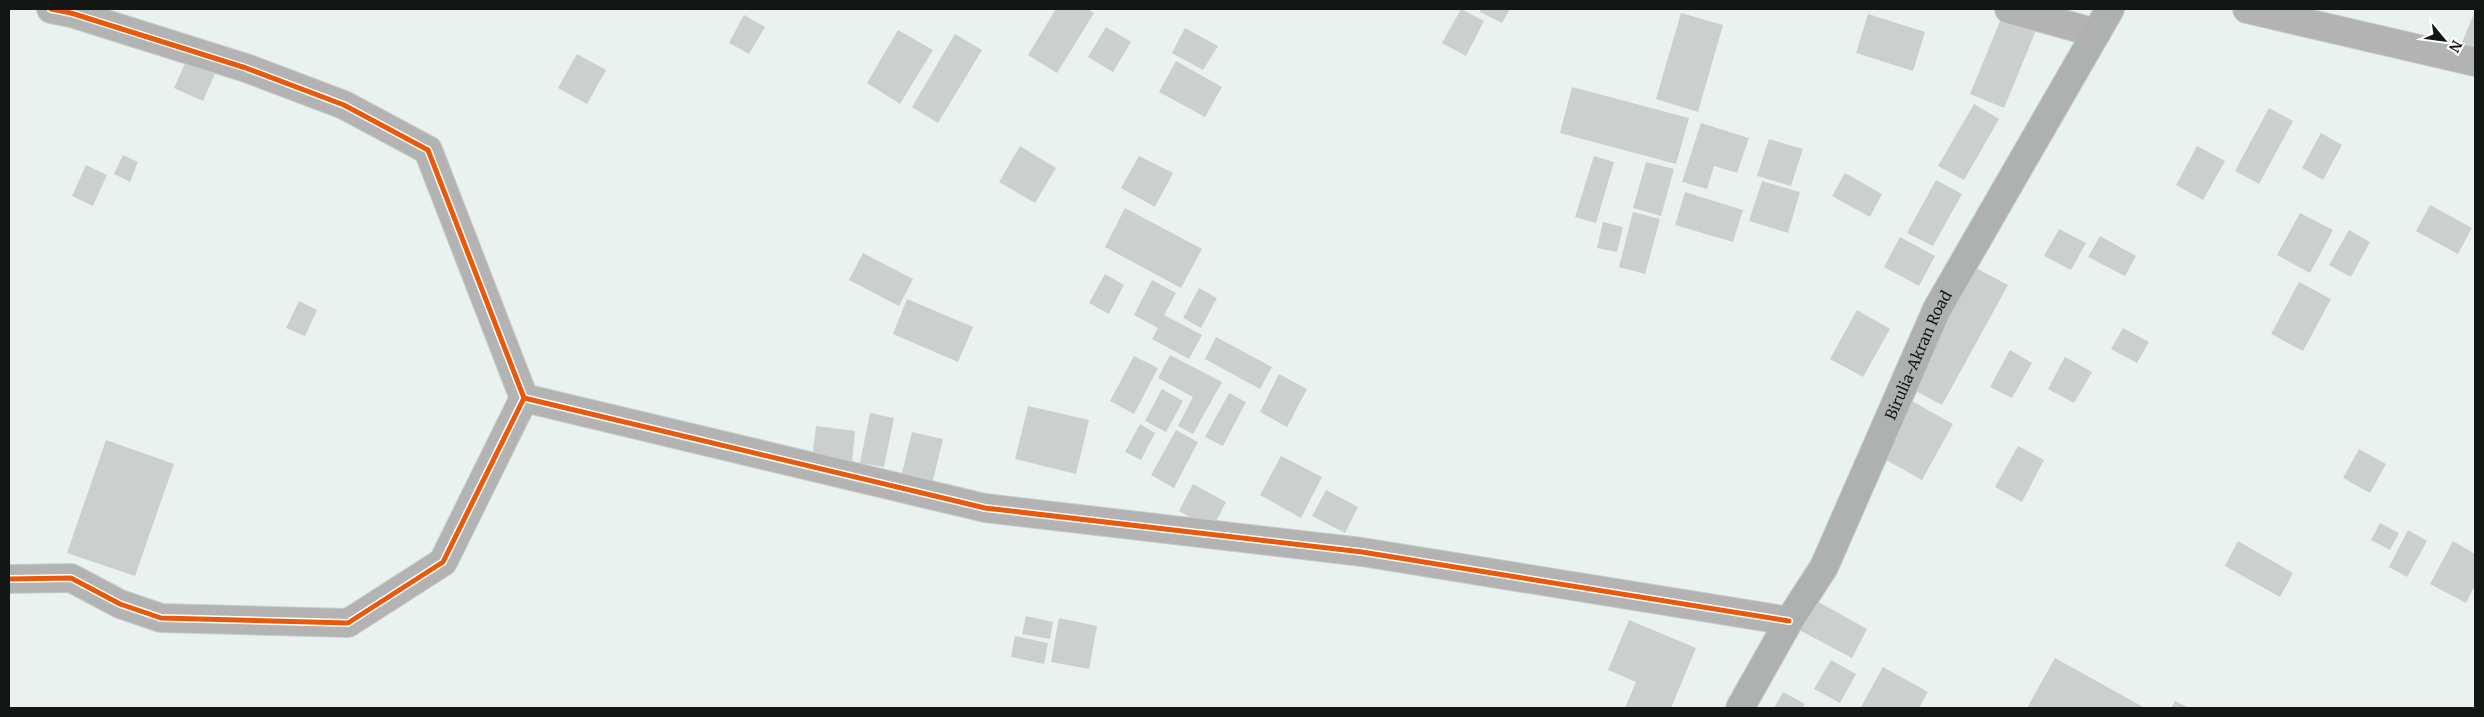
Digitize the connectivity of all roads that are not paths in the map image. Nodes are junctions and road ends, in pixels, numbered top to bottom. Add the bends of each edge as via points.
1 (51, 9) edge
2 (2009, 9) edge
3 (2110, 9) edge
4 (2247, 9) edge
5 (2096, 34) junction
6 (2475, 62) edge
7 (524, 398) junction
8 (9, 580) edge
9 (1789, 620) junction
10 (1740, 708) edge

1 - 7 street via 246,68 344,105 428,150
2 - 5 street
3 - 5 highway, Birulia-Akran Road
4 - 6 street
5 - 9 highway, Birulia-Akran Road via 1937,310 1824,567
7 - 8 street via 443,562 348,623 161,618 120,604 71,578
7 - 9 street via 985,508 1362,552
9 - 10 highway, Birulia-Akran Road

